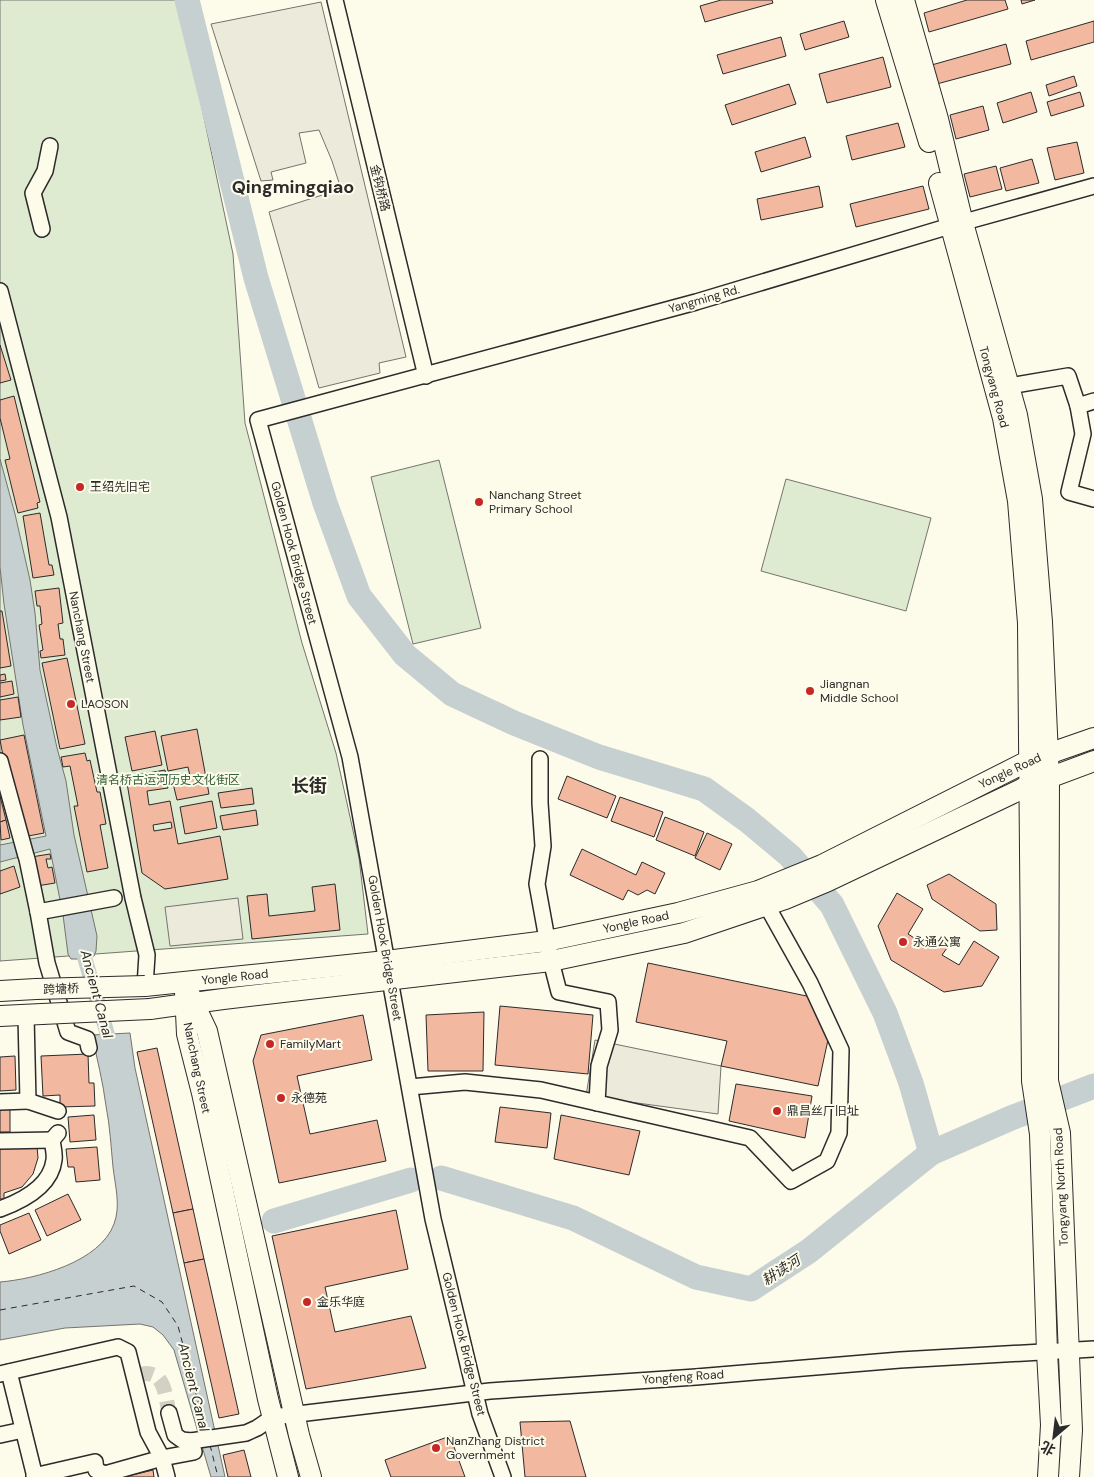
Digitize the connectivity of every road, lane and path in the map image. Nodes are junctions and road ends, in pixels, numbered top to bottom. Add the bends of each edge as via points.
1 (335, 0) edge
2 (886, 0) edge
3 (904, 0) edge
4 (50, 146) dead end
5 (1094, 186) edge
6 (957, 224) junction
7 (42, 229) dead end
8 (0, 291) edge
9 (426, 376) junction
10 (1009, 386) junction
11 (1094, 401) edge
12 (1078, 406) junction
13 (273, 415) joint
14 (1088, 436) edge
15 (1094, 499) edge
16 (1094, 738) edge
17 (1048, 754) junction
18 (540, 759) dead end
19 (0, 761) edge
20 (1028, 761) junction
21 (1094, 761) edge
22 (1048, 778) junction
23 (1030, 785) junction
24 (818, 876) junction
25 (775, 896) junction
26 (114, 898) dead end
27 (38, 912) junction
28 (547, 941) junction
29 (551, 961) junction
30 (388, 971) junction
31 (184, 982) junction
32 (146, 986) junction
33 (0, 991) edge
34 (190, 1004) junction
35 (150, 1009) joint
36 (34, 1015) junction
37 (0, 1016) edge
38 (89, 1048) dead end
39 (1040, 1082) junction
40 (410, 1087) junction
41 (28, 1101) junction
42 (0, 1102) edge
43 (597, 1103) junction
44 (58, 1111) dead end
45 (0, 1142) edge
46 (0, 1209) edge
47 (1094, 1350) edge
48 (1069, 1351) junction
49 (1047, 1352) junction
50 (5, 1373) edge
51 (476, 1393) junction
52 (169, 1413) tunnel mouth
53 (294, 1414) junction
54 (273, 1417) junction
55 (23, 1430) junction
56 (0, 1435) edge
57 (191, 1441) junction
58 (162, 1458) junction
59 (35, 1476) edge
60 (106, 1476) edge
61 (167, 1477) edge
62 (288, 1477) edge
63 (311, 1477) edge
64 (503, 1477) edge
65 (1048, 1477) edge
66 (1069, 1477) edge

1 - 9 street, 金钩桥路
2 - 6 main road, Tongyang Road
3 - 6 main road, Tongyang Road via 938,119
4 - 7 street via 45,171 33,193
5 - 6 street, Yangming Rd.
6 - 9 street, Yangming Rd. via 696,302
6 - 10 main road, Tongyang Road
6 - 20 main road, Tongyang Road via 1003,418 1018,501 1028,623
8 - 32 street, Nanchang Street via 58,518 147,955
9 - 13 street, Yangming Rd.
10 - 12 street via 1068,376
10 - 17 main road, Tongyang Road via 1032,499
11 - 12 street
12 - 14 street
13 - 30 street, Golden Hook Bridge Street via 258,420 350,757
14 - 15 street via 1069,492
16 - 17 main road, Yongle Road
17 - 20 main road, Yongle Road
17 - 22 main road, Tongyang Road
18 - 28 street via 543,846 537,884
19 - 27 street
20 - 23 main road, Tongyang Road
20 - 24 main road, Yongle Road
21 - 22 main road, Yongle Road
22 - 23 main road, Yongle Road
22 - 39 main road, Tongyang North Road
23 - 24 main road, Yongle Road
23 - 39 main road, Tongyang North Road
24 - 25 main road, Yongle Road
25 - 28 main road, Yongle Road via 758,891 678,913
25 - 29 main road, Yongle Road via 684,933
25 - 43 street via 841,1050 839,1133 828,1161 791,1181 750,1138
26 - 27 street
27 - 38 street via 47,963 68,1032 87,1039
28 - 29 street
28 - 30 main road, Yongle Road
29 - 30 main road, Yongle Road
29 - 43 street via 559,992 608,1002 610,1030 599,1066
30 - 31 main road, Yongle Road
30 - 34 main road, Yongle Road
30 - 40 street, Golden Hook Bridge Street
31 - 32 main road, Yongle Road
31 - 34 main road, Nanchang Street
32 - 33 main road, 跨塘桥, bridge
34 - 35 main road, Yongle Road
34 - 53 main road, Nanchang Street via 207,1031
34 - 54 main road, Nanchang Street via 187,1034
35 - 36 main road, 跨塘桥, bridge
36 - 37 main road, 跨塘桥
36 - 41 street
39 - 48 main road, Tongyang North Road via 1060,1134
39 - 49 main road, Tongyang North Road
40 - 43 street via 465,1082 541,1090
40 - 51 street, Golden Hook Bridge Street via 433,1219
41 - 42 street
41 - 44 street
45 - 46 street via 55,1137 49,1177 28,1196
47 - 48 street, Yongfeng Road
48 - 49 street, Yongfeng Road
48 - 66 main road, Tongyang North Road via 1072,1430
49 - 51 street, Yongfeng Road via 900,1360
49 - 65 main road, Tongyang North Road via 1051,1425
50 - 55 street
50 - 58 street via 118,1347 128,1352 148,1432
51 - 53 street, Yongfeng Road
51 - 64 street, Golden Hook Bridge Street via 480,1414
52 - 57 street via 175,1434 182,1440
53 - 54 street, Yongfeng Road
53 - 63 main road, Nanchang Street
54 - 57 street via 246,1433
54 - 62 main road, Nanchang Street
55 - 56 street
55 - 59 street
57 - 58 street via 194,1452
58 - 60 street
58 - 61 street
59 - 60 street via 95,1462 96,1470

